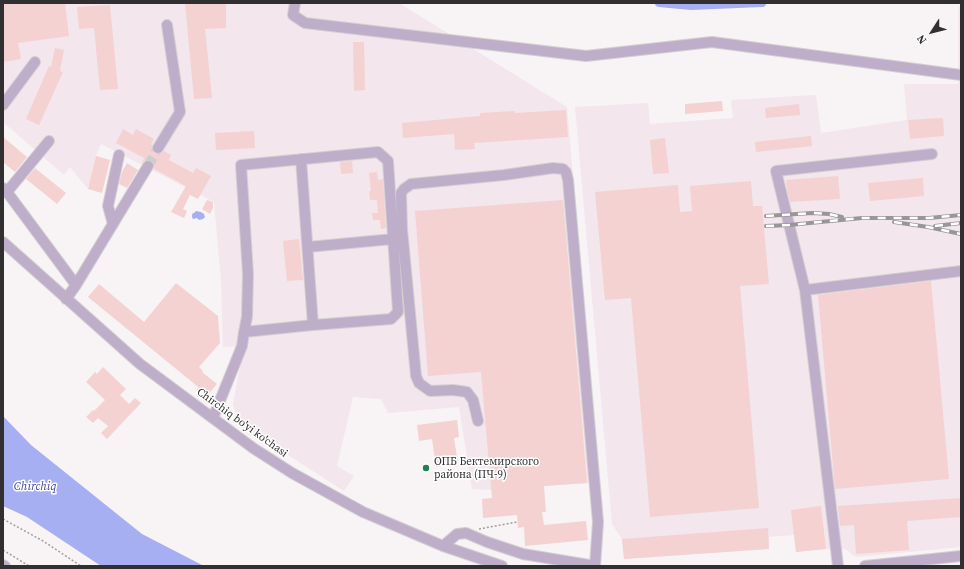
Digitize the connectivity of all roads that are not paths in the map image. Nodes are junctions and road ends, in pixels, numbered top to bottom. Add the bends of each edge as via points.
1 (295, 3) edge
2 (168, 25) dead end
3 (35, 62) dead end
4 (961, 75) edge
5 (3, 105) edge
6 (49, 141) dead end
7 (158, 148) tunnel mouth
8 (932, 154) dead end
9 (119, 155) dead end
10 (301, 159) junction
11 (148, 166) tunnel mouth
12 (5, 190) edge
13 (113, 224) junction
14 (393, 239) junction
15 (3, 242) edge
16 (308, 246) junction
17 (961, 271) edge
18 (76, 286) junction
19 (805, 290) junction
20 (66, 299) junction
21 (313, 325) junction
22 (244, 332) junction
23 (213, 418) junction
24 (478, 421) dead end
25 (443, 546) junction
26 (961, 556) edge
27 (502, 566) edge
28 (595, 566) edge
29 (838, 566) edge
30 (865, 566) edge

1 - 4 street via 293,15 305,23 586,56 712,42
2 - 7 street via 180,112
3 - 5 street
6 - 12 street
8 - 19 street via 776,171
9 - 13 street via 108,206
10 - 14 street via 378,152 388,161
10 - 16 street
10 - 22 street via 241,165 248,274
11 - 13 street
12 - 18 street
13 - 18 street
14 - 16 street
14 - 21 street via 398,312 391,319
15 - 20 street, Chirchiq bo'yi ko'chasi
16 - 21 street
17 - 19 street
18 - 20 street
19 - 29 street
20 - 23 street, Chirchiq bo'yi ko'chasi via 140,364
21 - 22 street
22 - 23 street via 242,346
23 - 25 street, Chirchiq bo'yi ko'chasi via 285,469 327,493
24 - 28 street via 473,400 467,392 430,391 419,383 416,376 401,193 411,184 552,168 563,169 568,180 598,522
25 - 27 street, Chirchiq bo'yi ko'chasi
25 - 28 street via 457,534 466,534 523,554
26 - 30 street

